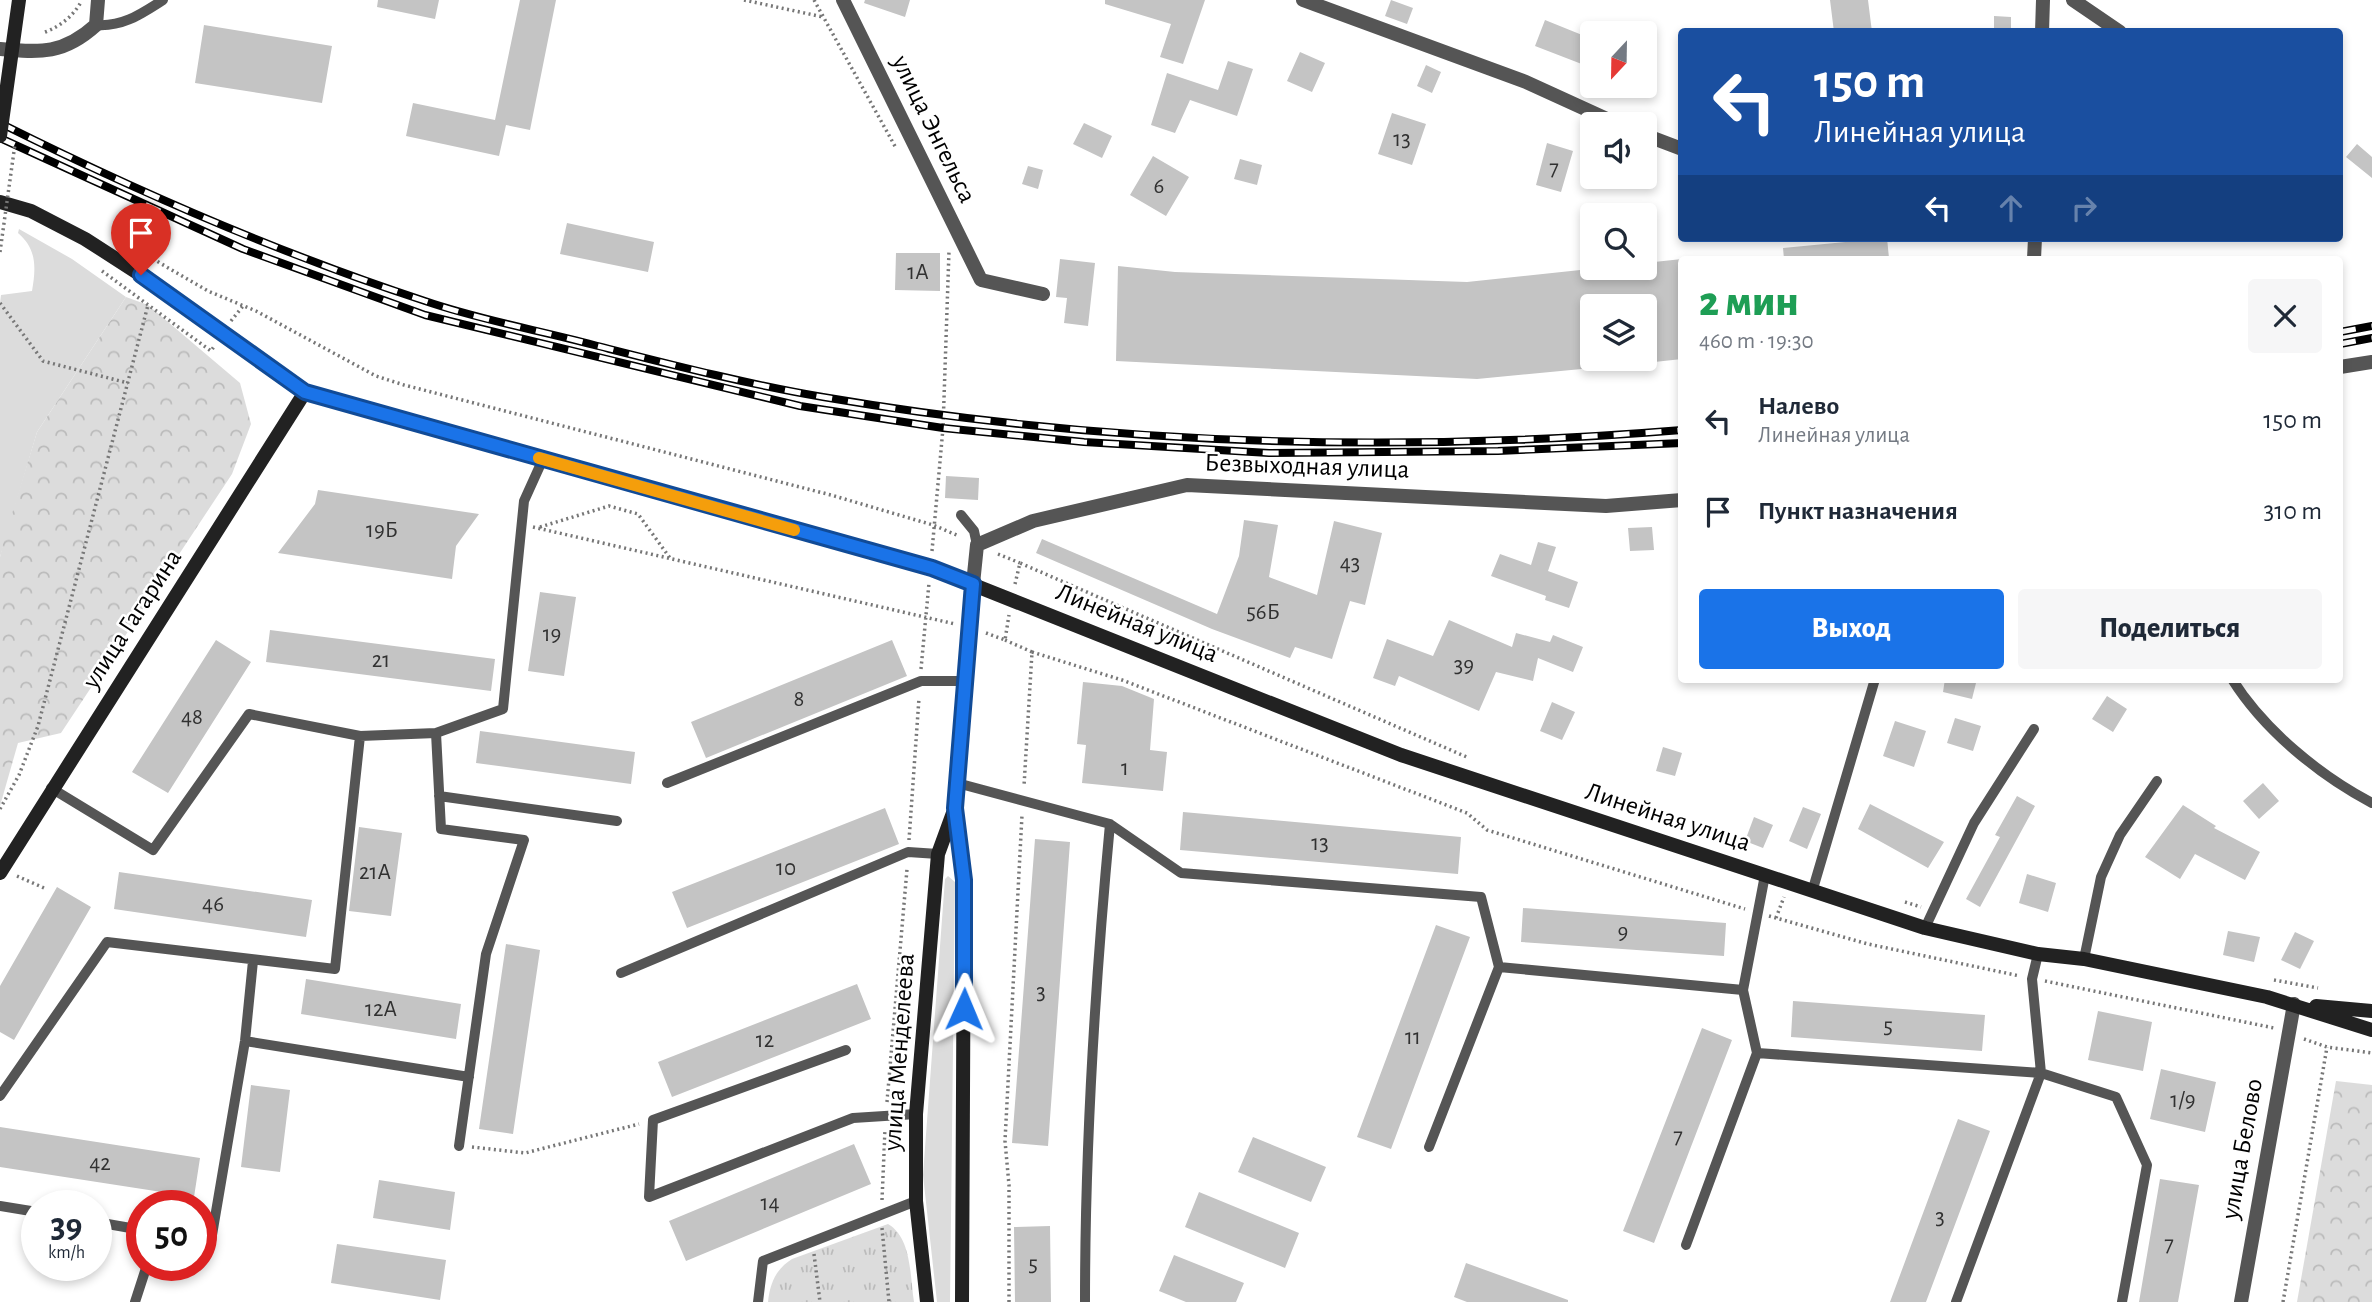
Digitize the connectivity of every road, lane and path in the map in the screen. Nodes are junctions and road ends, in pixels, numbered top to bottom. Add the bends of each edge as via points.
1 (19, 0) edge
2 (82, 0) edge
3 (98, 0) edge
4 (163, 0) edge
5 (744, 0) edge
6 (814, 0) edge
7 (843, 0) edge
8 (1303, 0) edge
9 (2043, 0) edge
10 (2073, 0) edge
11 (823, 17) junction
12 (96, 25) junction
13 (2042, 28) edge
14 (2114, 28) edge
15 (36, 33) dead end
16 (0, 49) edge
17 (1592, 112) edge
18 (0, 136) edge
19 (1657, 140) edge
20 (1678, 147) edge
21 (897, 150) dead end
22 (0, 187) edge
23 (10, 190) dead end
24 (0, 202) edge
25 (0, 219) edge
26 (10, 222) dead end
27 (128, 245) dead end
28 (949, 248) dead end
29 (96, 268) dead end
30 (1043, 294) dead end
31 (0, 303) edge
32 (148, 305) junction
33 (211, 351) dead end
34 (2372, 362) edge
35 (2343, 367) edge
36 (128, 383) junction
37 (305, 392) junction
38 (543, 459) junction
39 (1678, 500) edge
40 (961, 514) dead end
41 (522, 524) junction
42 (538, 528) junction
43 (978, 545) junction
44 (670, 558) junction
45 (973, 584) junction
46 (1011, 599) junction
47 (924, 615) junction
48 (968, 628) junction
49 (1005, 640) junction
50 (1031, 652) junction
51 (921, 681) junction
52 (964, 681) junction
53 (1874, 683) edge
54 (2234, 683) edge
55 (2034, 729) dead end
56 (436, 733) junction
57 (360, 736) junction
58 (1474, 760) dead end
59 (2157, 781) dead end
60 (667, 783) dead end
61 (957, 783) junction
62 (51, 788) junction
63 (439, 796) junction
64 (1023, 799) junction
65 (2372, 803) edge
66 (955, 808) junction
67 (0, 809) edge
68 (617, 821) dead end
69 (1110, 824) junction
70 (908, 852) junction
71 (938, 854) junction
72 (1, 871) edge
73 (1765, 875) junction
74 (44, 888) dead end
75 (1812, 892) junction
76 (1893, 898) dead end
77 (1931, 910) junction
78 (1757, 913) junction
79 (1925, 928) junction
80 (2038, 954) junction
81 (2084, 959) junction
82 (253, 961) junction
83 (1499, 967) junction
84 (621, 973) dead end
85 (2032, 979) junction
86 (2271, 980) dead end
87 (2325, 989) dead end
88 (1743, 990) junction
89 (2294, 1004) junction
90 (2372, 1011) edge
91 (2372, 1030) edge
92 (2287, 1033) junction
93 (245, 1041) junction
94 (2327, 1047) junction
95 (846, 1050) dead end
96 (2372, 1053) edge
97 (1758, 1054) junction
98 (2041, 1073) junction
99 (469, 1077) junction
100 (0, 1096) edge
101 (916, 1114) junction
102 (886, 1118) junction
103 (653, 1120) junction
104 (459, 1146) joint
105 (1429, 1147) dead end
106 (916, 1201) junction
107 (0, 1206) edge
108 (217, 1206) edge
109 (21, 1209) edge
110 (881, 1215) junction
111 (813, 1241) junction
112 (1686, 1245) dead end
113 (142, 1281) edge
114 (135, 1302) edge
115 (758, 1302) edge
116 (820, 1302) edge
117 (889, 1302) edge
118 (927, 1302) edge
119 (962, 1302) edge
120 (1009, 1302) edge
121 (1085, 1302) edge
122 (1956, 1302) edge
123 (2122, 1302) edge
124 (2241, 1302) edge
125 (2283, 1302) edge

1 - 18 main road, bridge
2 - 15 path via 58,27
3 - 12 street
4 - 12 lane via 130,21
5 - 11 path
6 - 11 path
7 - 30 street, улица Энгельса via 981,279
8 - 17 street via 1526,82
9 - 13 street
10 - 14 street
11 - 21 path
12 - 16 street via 78,42 57,50
19 - 20 street
22 - 23 path
24 - 37 main road, Линейная улица via 31,211 107,253
25 - 26 path
27 - 28 path via 376,376 933,525 943,428
29 - 32 path
31 - 36 path via 43,361
32 - 33 path
32 - 36 path
34 - 35 street
36 - 67 path via 38,726
37 - 38 main road, Линейная улица
37 - 62 main road, улица Гагарина
38 - 41 lane via 524,501
38 - 45 main road, Линейная улица via 932,568
39 - 43 street, Безвыходная улица via 1606,506 1187,485 1033,521
40 - 43 lane
41 - 42 path
41 - 56 lane via 503,709
42 - 44 path
42 - 44 path via 609,506 638,514
43 - 45 street
44 - 47 path
45 - 46 main road, Линейная улица
45 - 48 main road, улица Менделеева
46 - 49 path
46 - 58 path via 1020,563
46 - 73 main road, Линейная улица via 1401,755
47 - 48 path
47 - 51 path
48 - 49 path
48 - 52 main road, улица Менделеева
49 - 50 path
50 - 64 path
50 - 78 path via 1135,685 1466,813 1487,831
51 - 52 lane
51 - 60 lane
51 - 70 path
52 - 61 main road, улица Менделеева
53 - 75 lane
54 - 65 lane via 2250,708 2347,790
55 - 77 lane via 1973,823
56 - 57 lane
56 - 63 lane
57 - 62 lane via 249,714 153,850
57 - 82 lane via 335,969
59 - 81 lane via 2120,835 2101,877
61 - 64 lane
61 - 66 main road, улица Менделеева
62 - 72 main road, улица Гагарина
63 - 68 lane
63 - 99 lane via 441,829 524,840 486,954
64 - 69 lane
64 - 120 path via 1004,1141 1010,1185
66 - 71 main road, улица Менделеева
66 - 119 main road, улица Менделеева via 964,880
69 - 83 lane via 1181,873 1480,897
69 - 121 lane via 1093,1000
70 - 71 lane
70 - 84 lane
70 - 102 path
71 - 101 main road, улица Менделеева
72 - 74 path
73 - 75 main road, Линейная улица
73 - 78 lane
75 - 79 main road, Линейная улица
76 - 77 path
77 - 79 lane
78 - 85 path
78 - 88 lane
79 - 80 main road, Линейная улица
80 - 81 main road, Линейная улица
80 - 85 lane
81 - 89 main road, Линейная улица
82 - 93 lane
82 - 100 lane via 107,942
83 - 88 lane
83 - 105 lane
85 - 92 path via 2261,1023
85 - 98 lane
86 - 87 path
88 - 97 lane
89 - 90 main road
89 - 91 main road
89 - 92 street, улица Белово
92 - 94 path
92 - 124 street, улица Белово
93 - 99 lane
93 - 108 lane
94 - 96 path
94 - 125 path
95 - 103 lane
97 - 98 lane
97 - 112 lane
98 - 122 lane
98 - 123 lane via 2116,1097 2147,1164
99 - 104 lane
101 - 102 lane
101 - 106 main road, улица Менделеева
102 - 103 lane via 853,1118 649,1197
102 - 110 path
103 - 104 path via 525,1153
106 - 110 lane
106 - 118 main road, улица Менделеева
107 - 109 lane
110 - 111 lane
110 - 117 path
111 - 115 lane via 763,1261
111 - 116 path
113 - 114 lane

